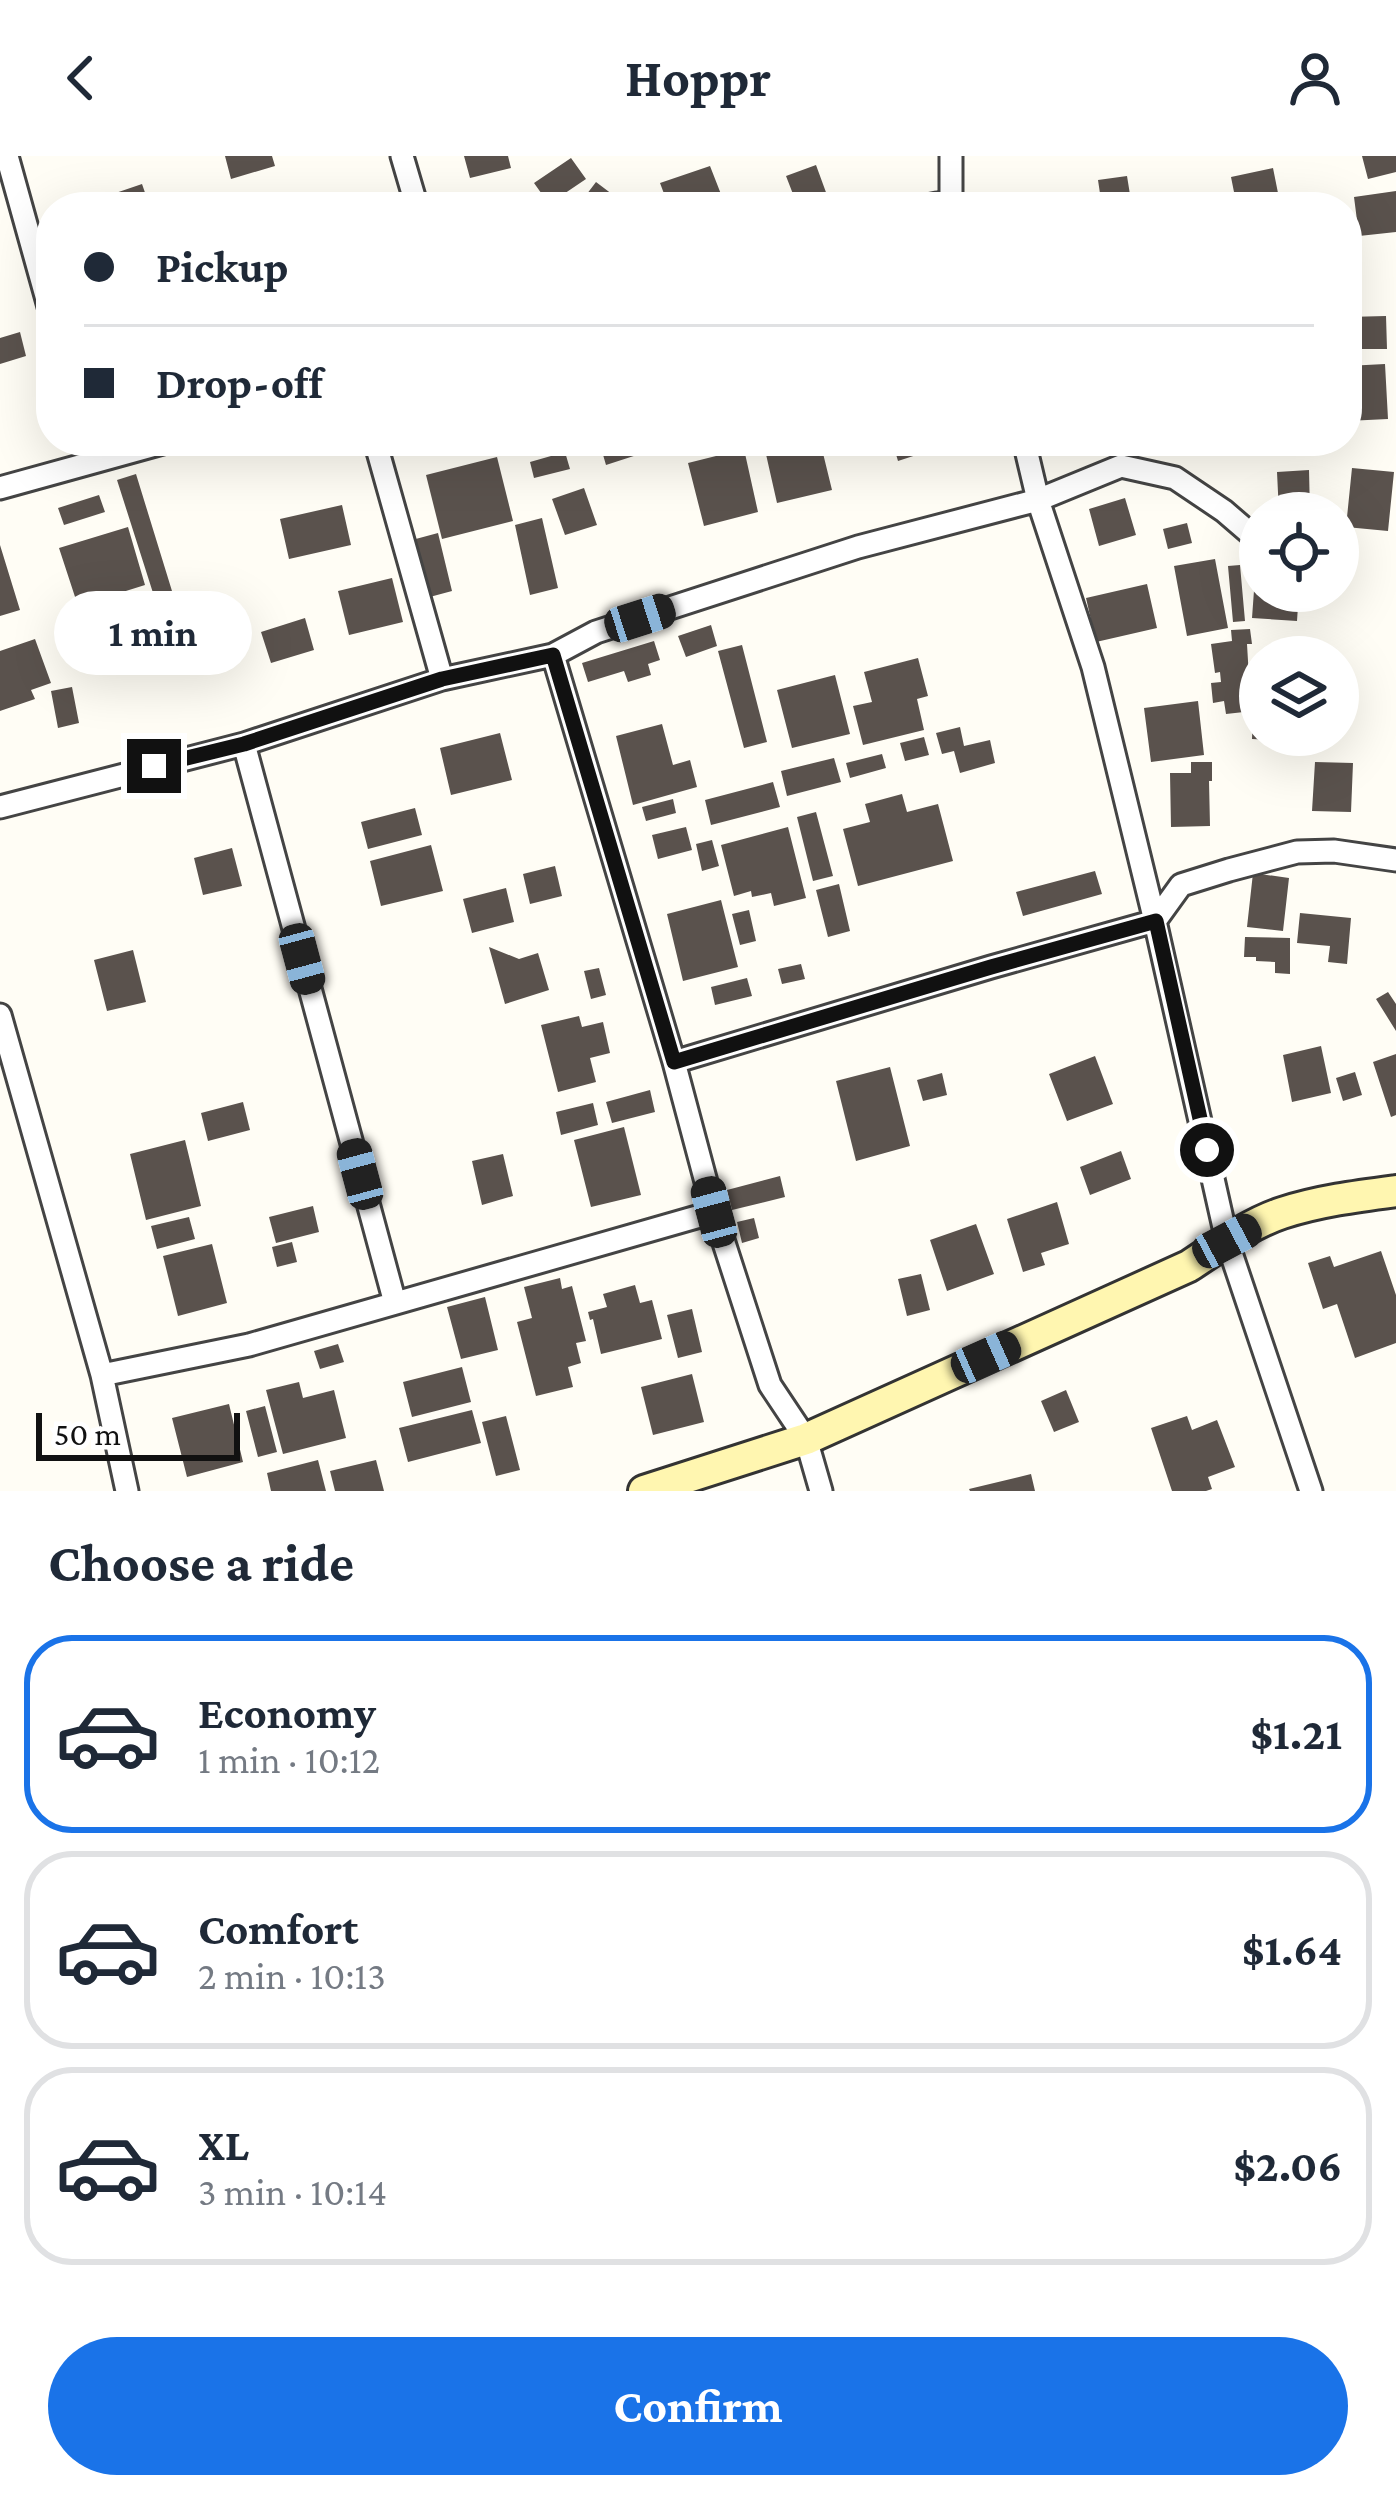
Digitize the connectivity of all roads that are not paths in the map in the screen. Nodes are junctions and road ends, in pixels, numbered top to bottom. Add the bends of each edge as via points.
1 (7, 156) edge
2 (402, 156) edge
3 (951, 156) edge
4 (412, 192) edge
5 (952, 192) edge
6 (36, 260) edge
7 (80, 456) edge
8 (379, 456) edge
9 (1028, 456) edge
10 (0, 488) edge
11 (1038, 500) junction
12 (1239, 524) edge
13 (553, 655) junction
14 (442, 679) junction
15 (244, 744) junction
16 (0, 807) edge
17 (1396, 860) edge
18 (1156, 921) junction
19 (0, 1015) edge
20 (674, 1062) junction
21 (1396, 1191) edge
22 (714, 1212) junction
23 (1227, 1241) junction
24 (395, 1303) junction
25 (101, 1375) junction
26 (806, 1439) junction
27 (127, 1491) edge
28 (644, 1491) edge
29 (821, 1491) edge
30 (1311, 1491) edge

1 - 6 street
2 - 4 street
3 - 5 street
7 - 10 street
8 - 14 street
9 - 11 street
11 - 12 street via 1121,466 1175,478
11 - 13 street via 857,547 596,632
11 - 18 street via 1093,667
13 - 14 street
13 - 20 street
14 - 15 street
15 - 16 street
15 - 24 street
17 - 18 street via 1297,852 1181,885
18 - 20 street
18 - 23 street
19 - 25 street
20 - 22 street
21 - 23 main road via 1278,1214
22 - 24 street
22 - 26 street via 770,1385
23 - 26 main road via 1189,1266
23 - 30 street
24 - 25 street via 249,1345
25 - 27 street
26 - 28 main road
26 - 29 street

